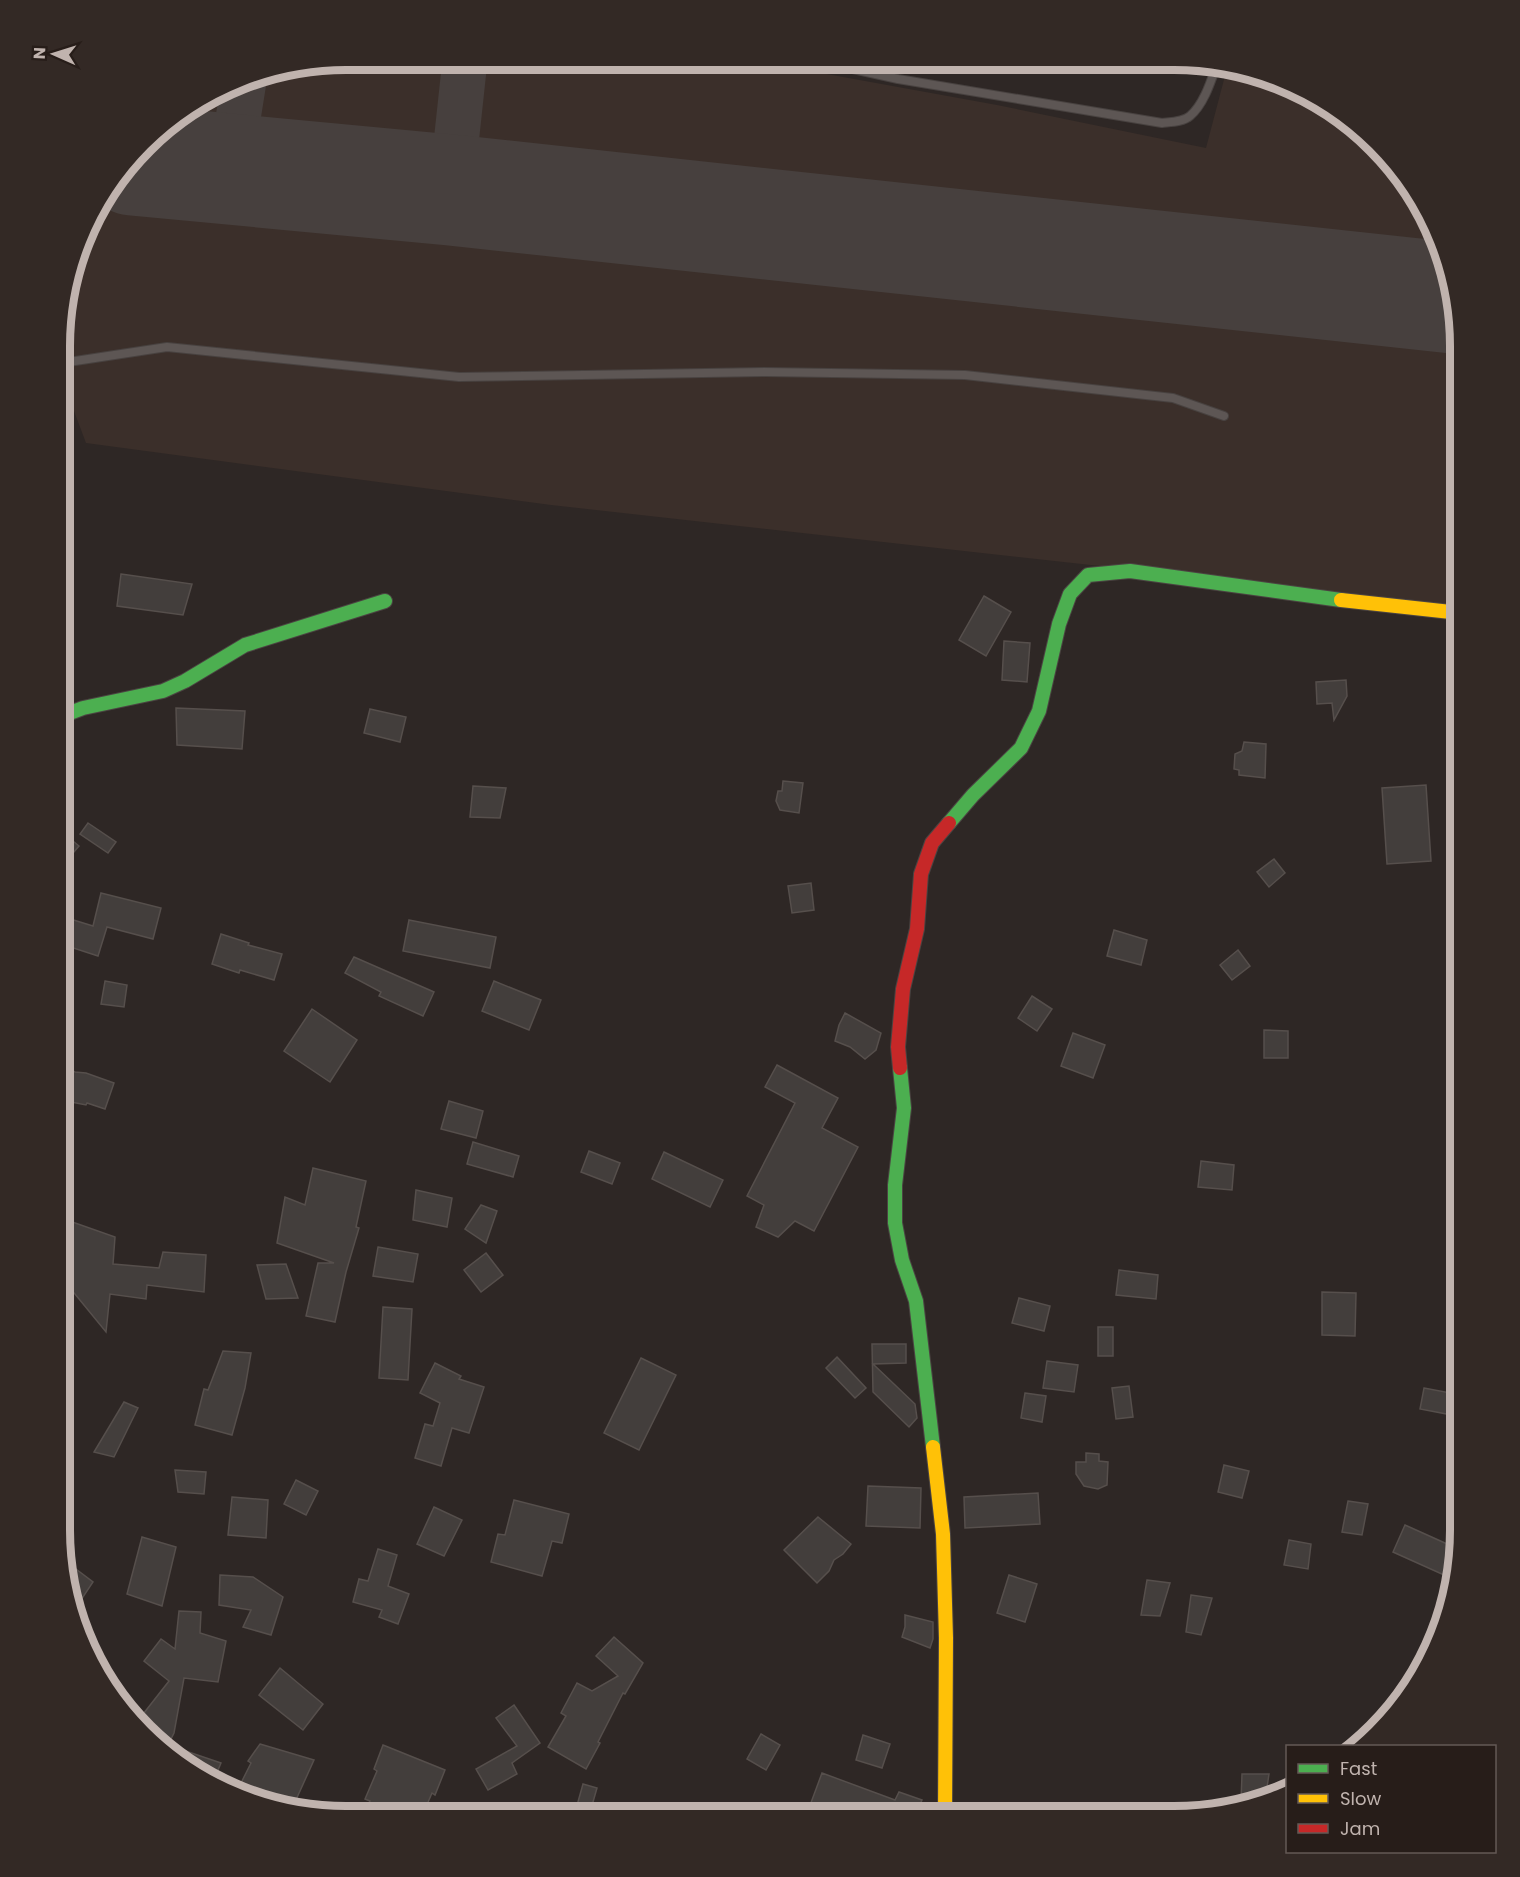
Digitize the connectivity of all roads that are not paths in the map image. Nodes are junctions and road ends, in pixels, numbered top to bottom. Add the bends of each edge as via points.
1 (855, 70) edge
2 (1213, 74) edge
3 (70, 362) edge
4 (1224, 416) dead end
5 (385, 601) dead end
6 (1450, 612) edge
7 (70, 713) edge
8 (945, 1806) edge

1 - 2 lane via 1162,123 1190,117 1208,91
3 - 4 lane via 167,347 459,377 765,372 965,375 1173,398
5 - 7 street via 245,645 163,691
6 - 8 street via 1130,571 1088,575 1070,594 1039,711 1021,748 932,843 921,874 917,929 903,989 898,1047 904,1108 895,1185 902,1260 916,1301 943,1534

